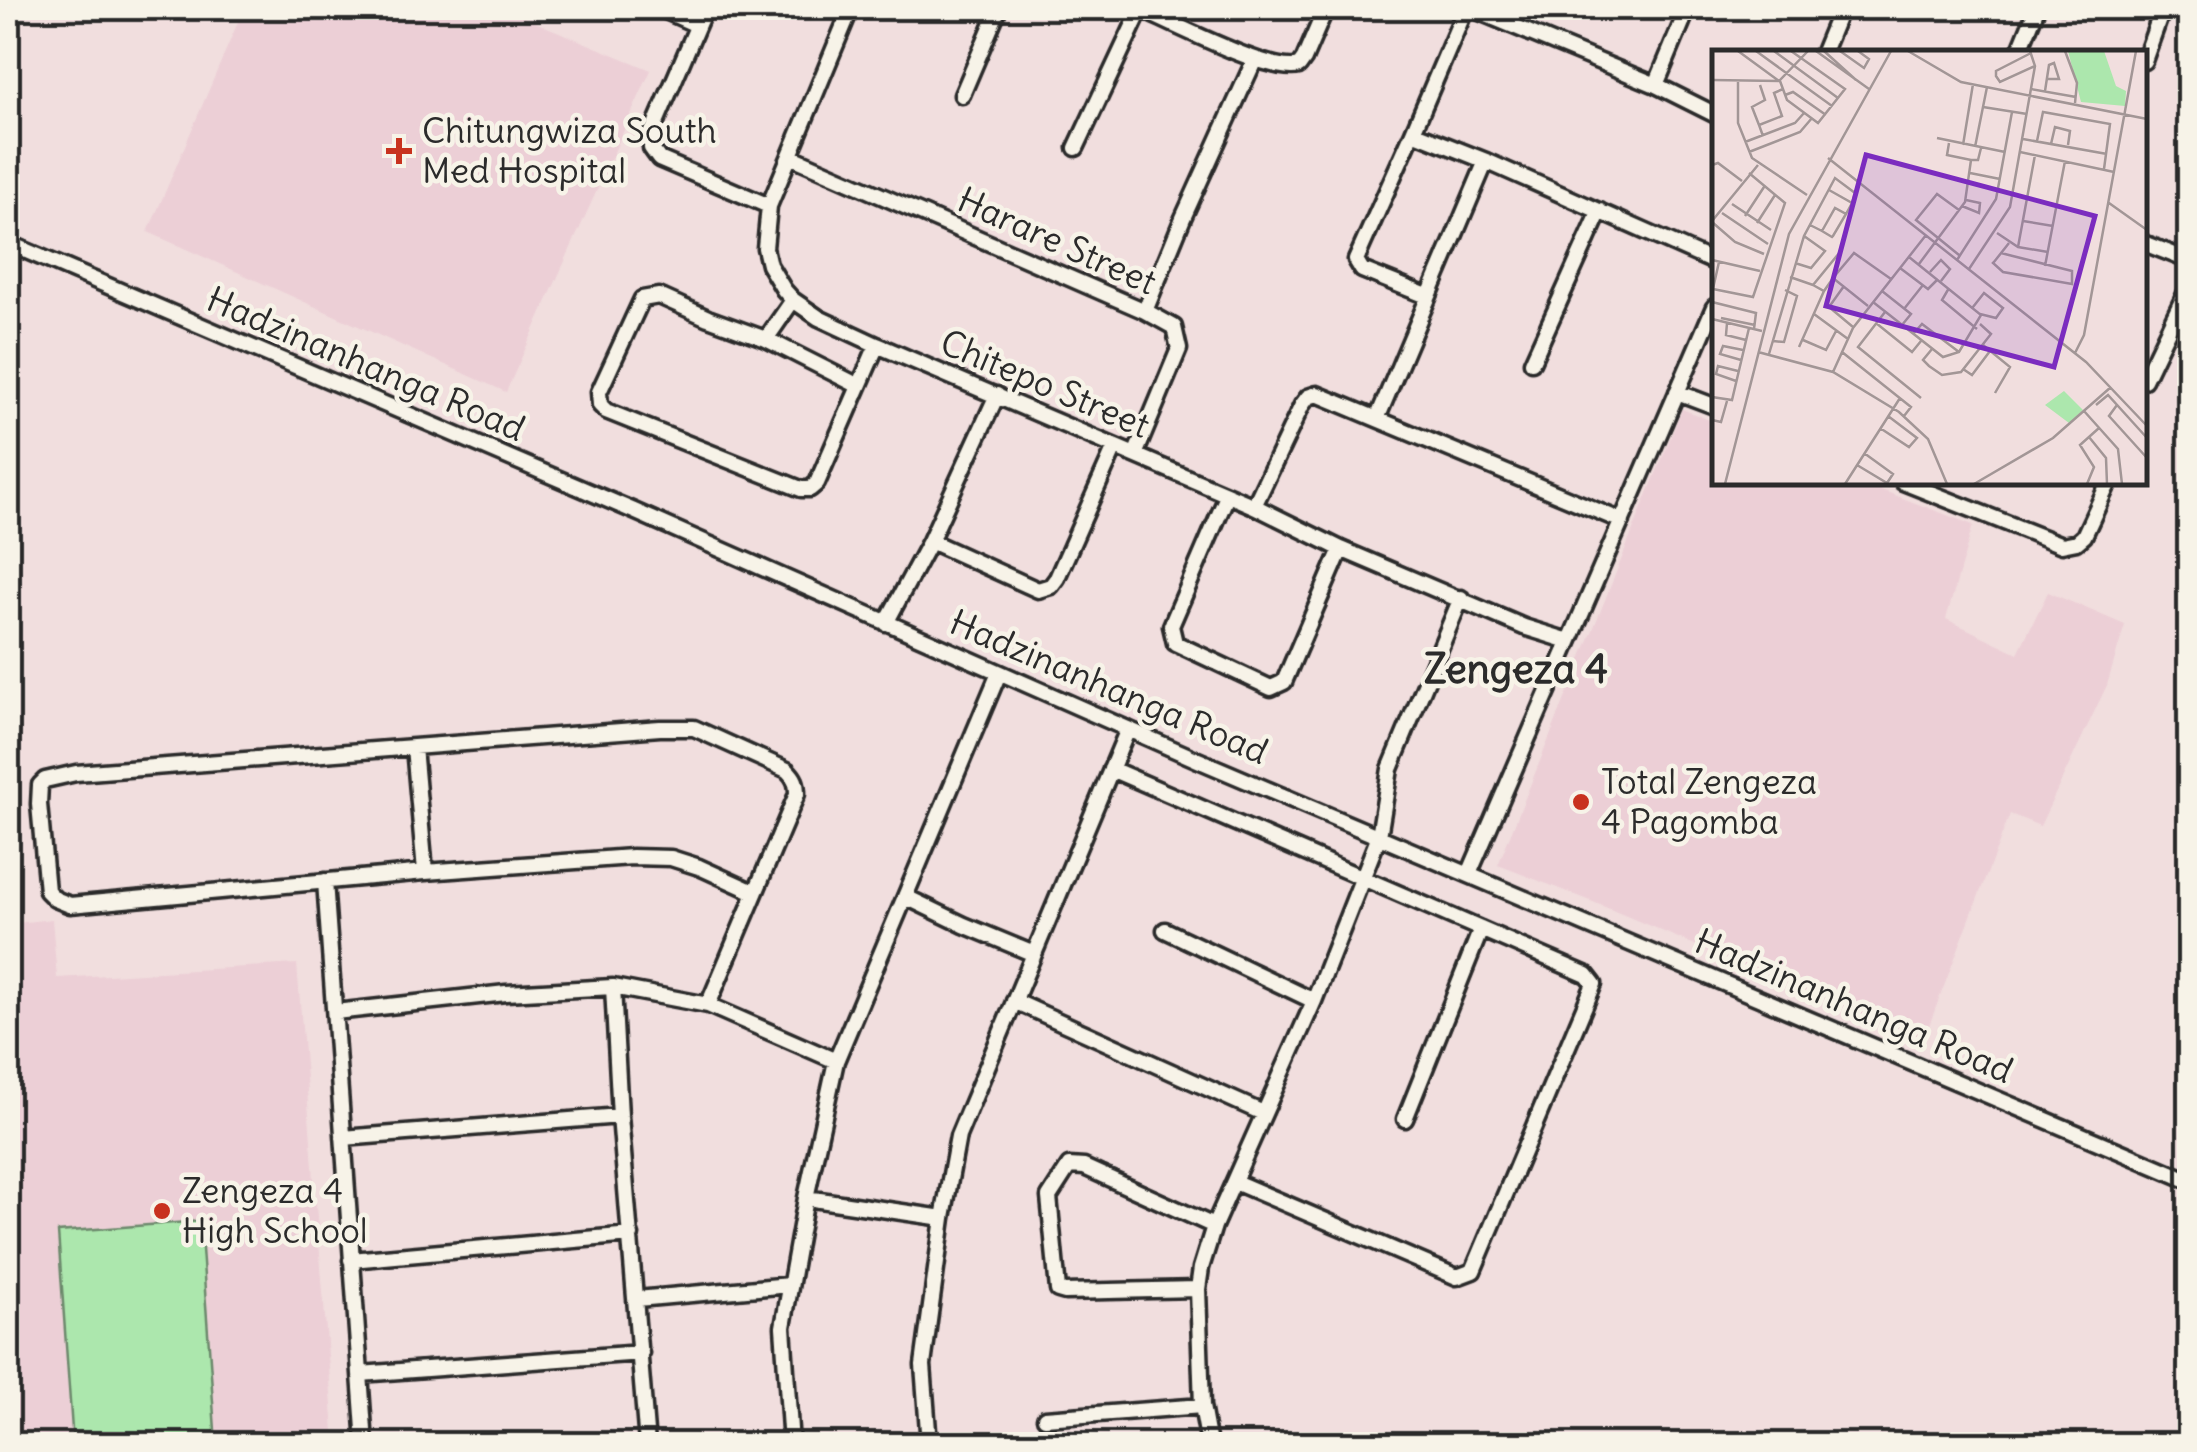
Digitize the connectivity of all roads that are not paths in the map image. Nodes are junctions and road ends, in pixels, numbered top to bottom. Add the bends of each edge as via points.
1 (659, 8) edge
2 (705, 8) edge
3 (851, 8) edge
4 (1000, 8) edge
5 (1139, 8) edge
6 (1326, 8) edge
7 (1468, 8) edge
8 (1688, 8) edge
9 (1841, 8) edge
10 (2037, 8) edge
11 (2163, 8) edge
12 (698, 26) junction
13 (1824, 50) edge
14 (2020, 50) edge
15 (2147, 53) edge
16 (1254, 59) junction
17 (1656, 86) junction
18 (962, 96) dead end
19 (1712, 113) edge
20 (1412, 132) junction
21 (1076, 148) dead end
22 (790, 156) junction
23 (1486, 161) junction
24 (769, 206) junction
25 (1600, 211) junction
26 (8, 243) edge
27 (2147, 245) edge
28 (1712, 261) edge
29 (2190, 261) edge
30 (2190, 284) edge
31 (1428, 296) junction
32 (794, 300) junction
33 (1146, 311) junction
34 (1712, 312) edge
35 (766, 339) junction
36 (877, 345) junction
37 (1532, 362) dead end
38 (2147, 374) edge
39 (860, 386) junction
40 (1678, 392) junction
41 (997, 396) junction
42 (1712, 405) edge
43 (1377, 419) junction
44 (1115, 447) junction
45 (1135, 455) junction
46 (1911, 485) edge
47 (2108, 485) edge
48 (1227, 496) junction
49 (1254, 506) junction
50 (1622, 521) junction
51 (930, 541) junction
52 (1341, 548) junction
53 (1461, 598) junction
54 (886, 624) junction
55 (1569, 641) junction
56 (999, 672) junction
57 (1128, 729) junction
58 (414, 747) junction
59 (1110, 769) junction
60 (1378, 836) junction
61 (425, 872) junction
62 (1469, 874) junction
63 (1362, 879) junction
64 (325, 881) junction
65 (754, 892) junction
66 (906, 897) junction
67 (1481, 929) junction
68 (1165, 930) dead end
69 (1034, 954) junction
70 (613, 988) junction
71 (1014, 1001) junction
72 (1314, 1002) junction
73 (708, 1005) junction
74 (335, 1012) junction
75 (836, 1062) junction
76 (1263, 1113) junction
77 (620, 1116) junction
78 (1405, 1119) dead end
79 (343, 1138) junction
80 (2190, 1181) edge
81 (1235, 1182) junction
82 (806, 1198) junction
83 (943, 1218) junction
84 (1214, 1226) junction
85 (632, 1235) junction
86 (351, 1260) junction
87 (790, 1285) junction
88 (1198, 1288) junction
89 (637, 1299) junction
90 (641, 1354) junction
91 (360, 1374) junction
92 (1202, 1406) junction
93 (1045, 1418) dead end
94 (365, 1444) edge
95 (647, 1444) edge
96 (792, 1444) edge
97 (929, 1444) edge
98 (1209, 1444) edge

1 - 12 street
2 - 12 street
3 - 22 street, Chitepo Street
4 - 18 street
5 - 16 street
5 - 21 street
6 - 16 street via 1299,66
7 - 17 street
7 - 20 street
8 - 17 street
9 - 13 street
10 - 14 street
11 - 15 street
12 - 24 street via 652,132 653,154
16 - 33 street
17 - 19 street
20 - 23 street
20 - 31 street via 1356,260 1362,270
22 - 24 street, Chitepo Street
22 - 33 street, Harare Street
23 - 25 street
23 - 31 street
24 - 32 street, Chitepo Street via 769,266
25 - 28 street
25 - 37 street
26 - 54 street, Hadzinanhanga Road
27 - 29 street
30 - 38 street
31 - 43 street
32 - 35 street
32 - 36 street, Chitepo Street
33 - 45 street, Harare Street via 1174,327 1179,349
34 - 40 street
35 - 39 street
35 - 39 street via 648,296 638,303 599,392 600,404 606,412 810,489
36 - 39 street
36 - 41 street, Chitepo Street
40 - 42 street
40 - 50 street
41 - 44 street, Chitepo Street
41 - 51 street
43 - 49 street via 1313,394
43 - 50 street
44 - 45 street, Chitepo Street
44 - 51 street via 1058,578 1047,588 1038,590
45 - 48 street, Chitepo Street
46 - 47 street via 2062,545 2084,536
48 - 49 street, Chitepo Street
48 - 52 street via 1171,626 1175,643 1271,688 1284,682
49 - 52 street, Chitepo Street
50 - 55 street
51 - 54 street
52 - 53 street, Chitepo Street
53 - 55 street, Chitepo Street
53 - 60 street via 1390,769
54 - 56 street, Hadzinanhanga Road
55 - 62 street
56 - 57 street, Hadzinanhanga Road
56 - 66 street
57 - 59 street
57 - 60 street, Hadzinanhanga Road
58 - 61 street
58 - 64 street via 76,773 40,785 47,890 61,903
58 - 65 street via 660,728 712,735 787,770 797,785
59 - 63 street
59 - 69 street
60 - 62 street, Hadzinanhanga Road
60 - 63 street
61 - 64 street
61 - 65 street via 671,858
62 - 80 street, Hadzinanhanga Road
63 - 67 street
63 - 72 street
64 - 74 street
65 - 73 street
66 - 69 street
66 - 75 street
67 - 78 street
67 - 81 street via 1588,975 1594,984 1473,1271 1457,1276
68 - 72 street
69 - 71 street
70 - 73 street
70 - 74 street
70 - 77 street
71 - 76 street
71 - 83 street via 958,1136
72 - 76 street
73 - 75 street
74 - 79 street
75 - 82 street
76 - 81 street
77 - 79 street
77 - 85 street
79 - 86 street
81 - 84 street
82 - 83 street
82 - 87 street
83 - 97 street via 923,1365
84 - 88 street
84 - 88 street via 1084,1167 1069,1166 1049,1197 1058,1290
85 - 86 street
85 - 89 street
86 - 91 street
87 - 89 street
87 - 96 street via 783,1327
88 - 92 street
89 - 90 street
90 - 91 street
90 - 95 street
91 - 94 street
92 - 93 street
92 - 98 street

